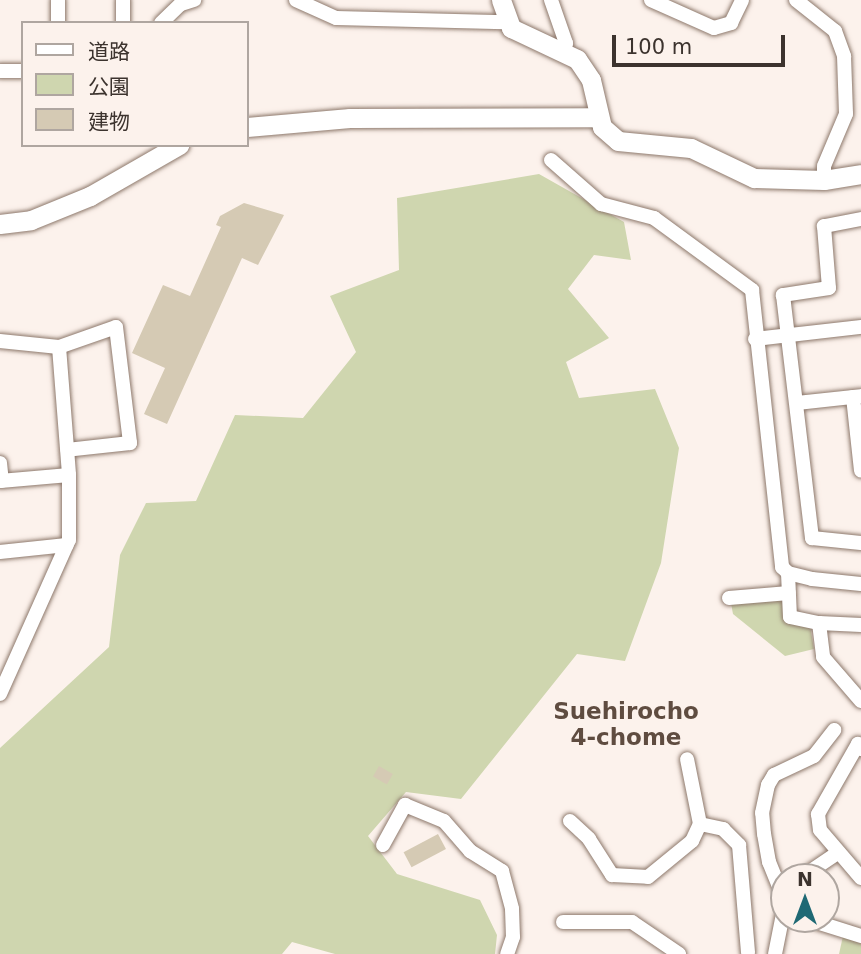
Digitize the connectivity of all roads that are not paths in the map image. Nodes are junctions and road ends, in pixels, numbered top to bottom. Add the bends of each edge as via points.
1 (58, 0) edge
2 (123, 0) edge
3 (194, 0) edge
4 (296, 0) edge
5 (501, 0) edge
6 (551, 0) edge
7 (651, 0) edge
8 (742, 0) edge
9 (796, 0) edge
10 (58, 21) edge
11 (123, 21) edge
12 (163, 21) edge
13 (505, 22) junction
14 (564, 48) junction
15 (0, 71) edge
16 (21, 71) edge
17 (599, 117) junction
18 (248, 127) edge
19 (176, 147) edge
20 (551, 160) dead end
21 (861, 174) edge
22 (824, 180) junction
23 (861, 219) edge
24 (0, 224) edge
25 (861, 327) edge
26 (788, 335) junction
27 (755, 339) junction
28 (0, 341) edge
29 (58, 347) junction
30 (857, 396) edge
31 (797, 403) junction
32 (67, 450) junction
33 (0, 463) edge
34 (861, 471) edge
35 (69, 475) junction
36 (1, 481) edge
37 (861, 543) edge
38 (66, 545) junction
39 (0, 552) edge
40 (788, 573) junction
41 (861, 584) edge
42 (789, 593) junction
43 (729, 598) dead end
44 (819, 623) junction
45 (861, 625) edge
46 (0, 694) edge
47 (861, 701) edge
48 (834, 730) dead end
49 (860, 745) edge
50 (687, 759) dead end
51 (570, 821) dead end
52 (701, 824) junction
53 (383, 845) dead end
54 (836, 854) junction
55 (823, 863) edge
56 (770, 864) edge
57 (861, 878) edge
58 (563, 922) dead end
59 (840, 929) edge
60 (779, 933) edge
61 (861, 936) edge
62 (745, 953) edge
63 (507, 954) edge
64 (679, 954) edge
65 (774, 954) edge

1 - 10 street
2 - 11 street
3 - 12 street via 181,4
4 - 13 street via 336,18
5 - 13 street
6 - 14 street
7 - 8 street via 714,28 731,23
9 - 22 street via 835,31 844,56 846,114 824,166
13 - 14 street via 518,33
14 - 17 street via 587,70
15 - 16 street
17 - 18 street via 350,118
17 - 22 street via 602,127 618,141 691,148 754,177
19 - 24 street via 90,196 31,220
20 - 27 street via 601,204 654,218 752,290
21 - 22 street
23 - 26 street via 824,226 829,288 783,295
25 - 26 street
26 - 27 street
26 - 31 street
27 - 40 street via 782,567
28 - 29 street
29 - 32 street
29 - 32 street via 116,327 130,443
30 - 31 street
30 - 34 street
31 - 37 street via 812,538
32 - 35 street
33 - 36 street
35 - 36 street
35 - 38 street
38 - 39 street
38 - 46 street
40 - 41 street
40 - 42 street
42 - 43 street
42 - 44 street via 790,617
44 - 45 street
44 - 47 street via 823,657
48 - 56 street via 814,756 774,775 768,785 762,813
49 - 54 street via 818,814 820,830
50 - 52 street
51 - 52 street via 589,839 612,875 648,877 692,841
52 - 62 street via 723,829 739,845
53 - 63 street via 405,805 444,821 470,851 502,871 512,909 513,937
54 - 55 street
54 - 57 street
58 - 64 street via 632,922
59 - 61 street
60 - 65 street
62 - 65 street

